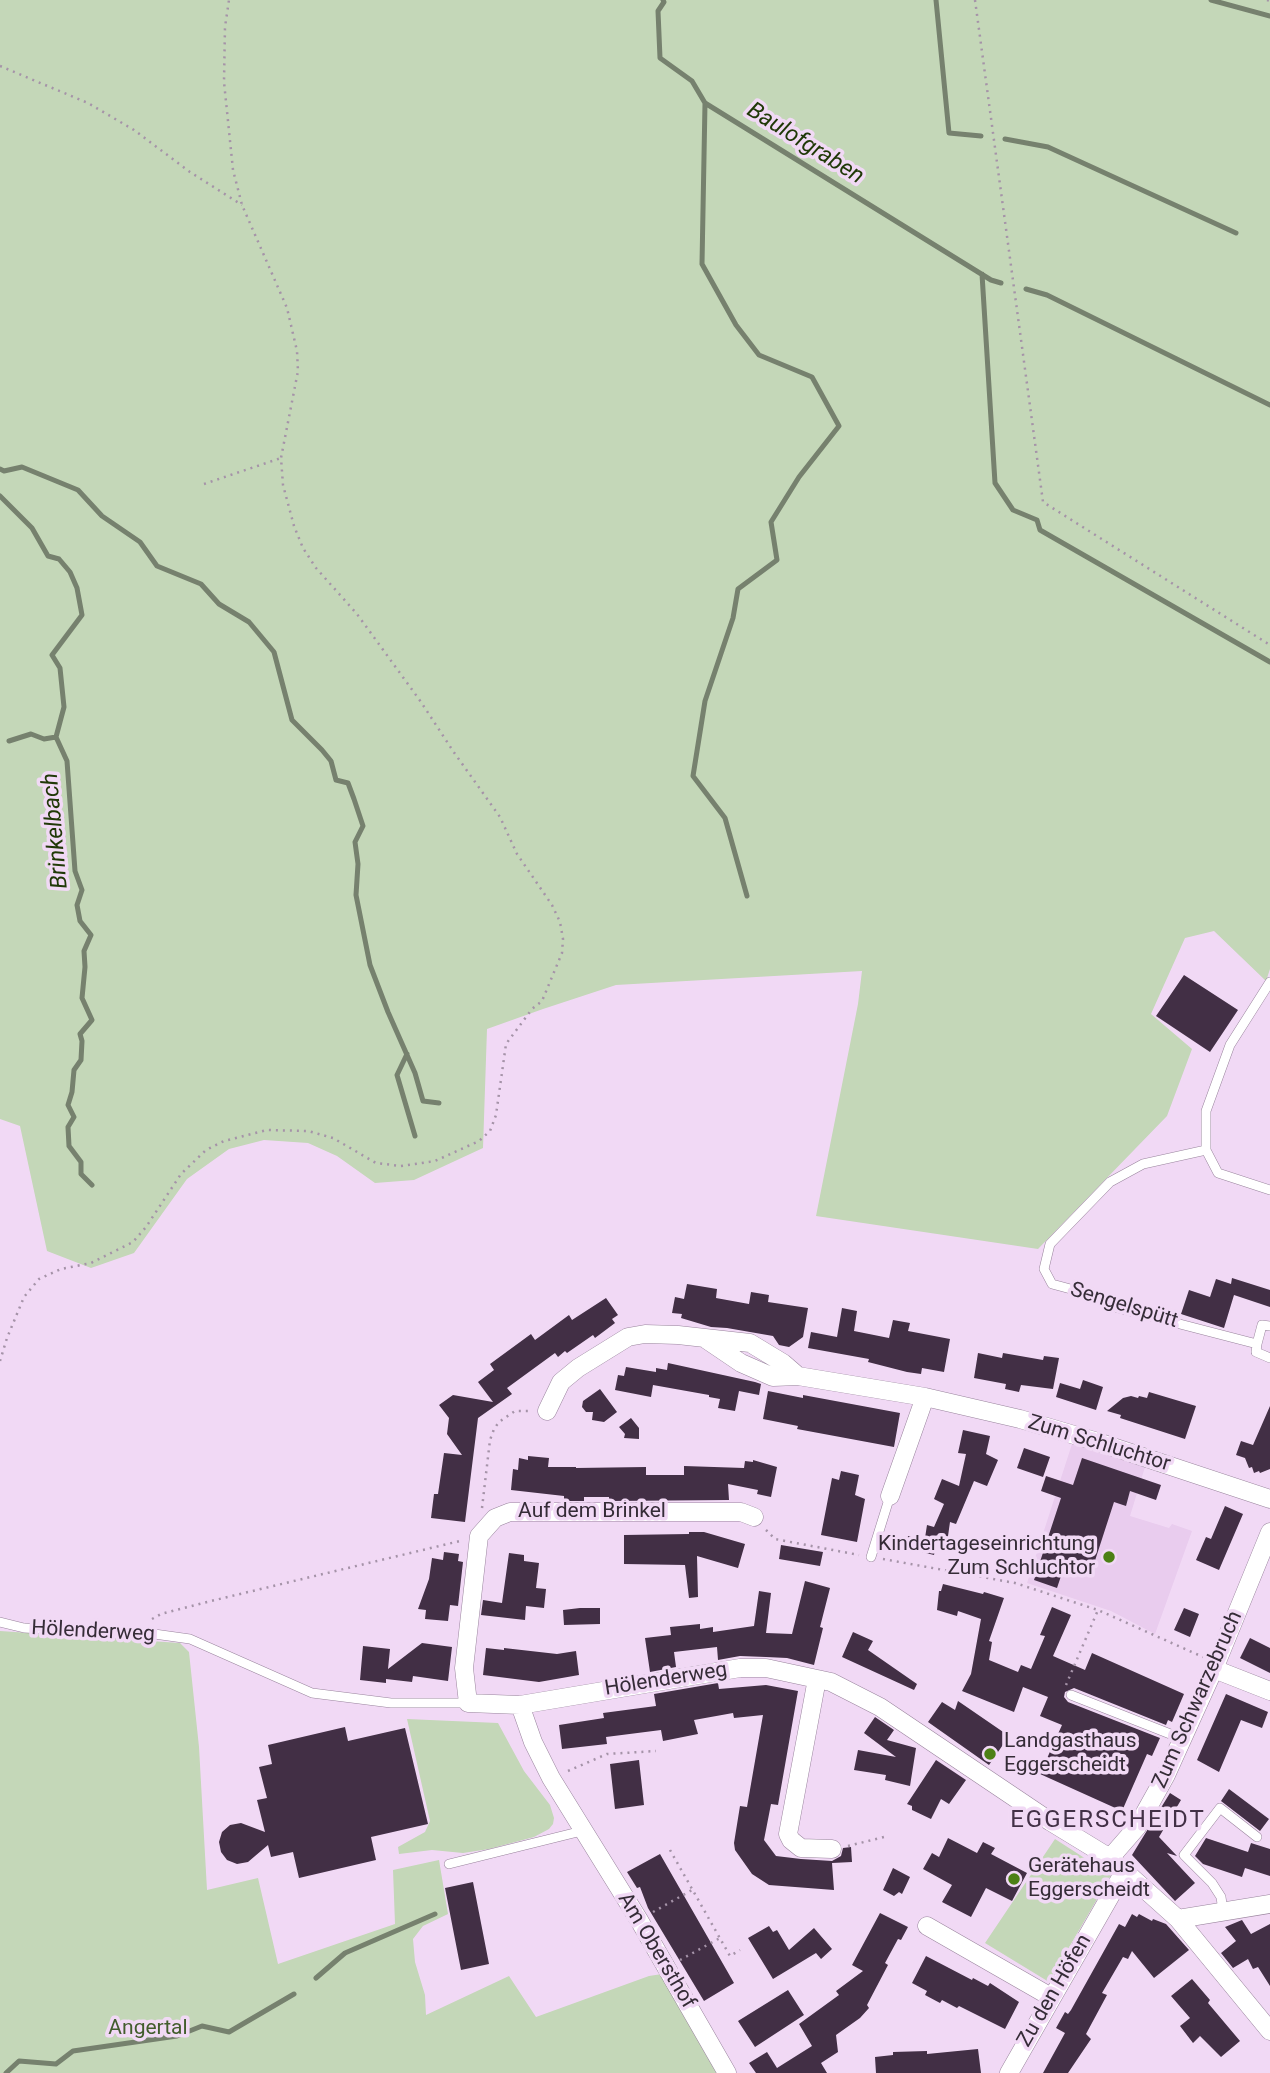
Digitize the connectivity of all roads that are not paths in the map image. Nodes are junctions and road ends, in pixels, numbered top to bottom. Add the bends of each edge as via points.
1 (1270, 982) edge
2 (1206, 1150) junction
3 (1270, 1190) edge
4 (1270, 1326) edge
5 (1257, 1343) junction
6 (1270, 1358) edge
7 (925, 1397) junction
8 (547, 1411) road end
9 (890, 1496) joint
10 (1270, 1499) edge
11 (754, 1517) road end
12 (1270, 1532) edge
13 (871, 1557) road end
14 (0, 1622) edge
15 (1215, 1666) junction
16 (817, 1679) junction
17 (1270, 1691) edge
18 (1066, 1695) road end
19 (468, 1703) junction
20 (520, 1705) junction
21 (1183, 1739) junction
22 (582, 1831) junction
23 (1257, 1837) dead end
24 (832, 1849) road end
25 (1110, 1858) junction
26 (449, 1864) dead end
27 (1124, 1872) junction
28 (1270, 1904) edge
29 (1223, 1911) junction
30 (1178, 1919) junction
31 (927, 1926) dead end
32 (1051, 1997) junction
33 (1270, 2031) edge
34 (727, 2073) edge
35 (1009, 2073) edge

1 - 2 lane via 1230,1045 1206,1111
2 - 3 lane via 1218,1173
2 - 5 lane, Sengelspütt via 1143,1164 1110,1182 1050,1244 1044,1269 1052,1284 1118,1308
4 - 5 lane via 1262,1325
5 - 6 lane via 1256,1352
7 - 8 street, Zum Schluchtor via 798,1376 773,1377 707,1340 645,1334 628,1337 561,1382
7 - 9 street
7 - 10 street, Zum Schluchtor via 1098,1442
9 - 13 lane
11 - 19 street, Auf dem Brinkel via 741,1512 510,1512 495,1518 479,1536 464,1668
12 - 15 street, Zum Schwarzebruch
14 - 19 lane, Hölenderweg via 24,1628 140,1632 190,1639 312,1693 391,1703
15 - 17 street
15 - 21 street, Zum Schwarzebruch
16 - 20 street, Hölenderweg via 766,1668 740,1668
16 - 24 street via 788,1834 801,1848
16 - 25 street, Hölenderweg via 880,1707
18 - 21 lane
19 - 20 street, Hölenderweg
20 - 22 street, Am Obersthof via 533,1742
21 - 25 street, Zum Schwarzebruch via 1137,1827
22 - 26 lane
22 - 34 street, Am Obersthof
23 - 29 lane via 1220,1808 1184,1855 1212,1883
25 - 27 street, Hölenderweg
27 - 30 street, Hölenderweg
27 - 32 street, Zu den Höfen
28 - 29 street
29 - 30 street
30 - 33 street, Hölenderweg
31 - 32 street
32 - 35 street, Zu den Höfen

